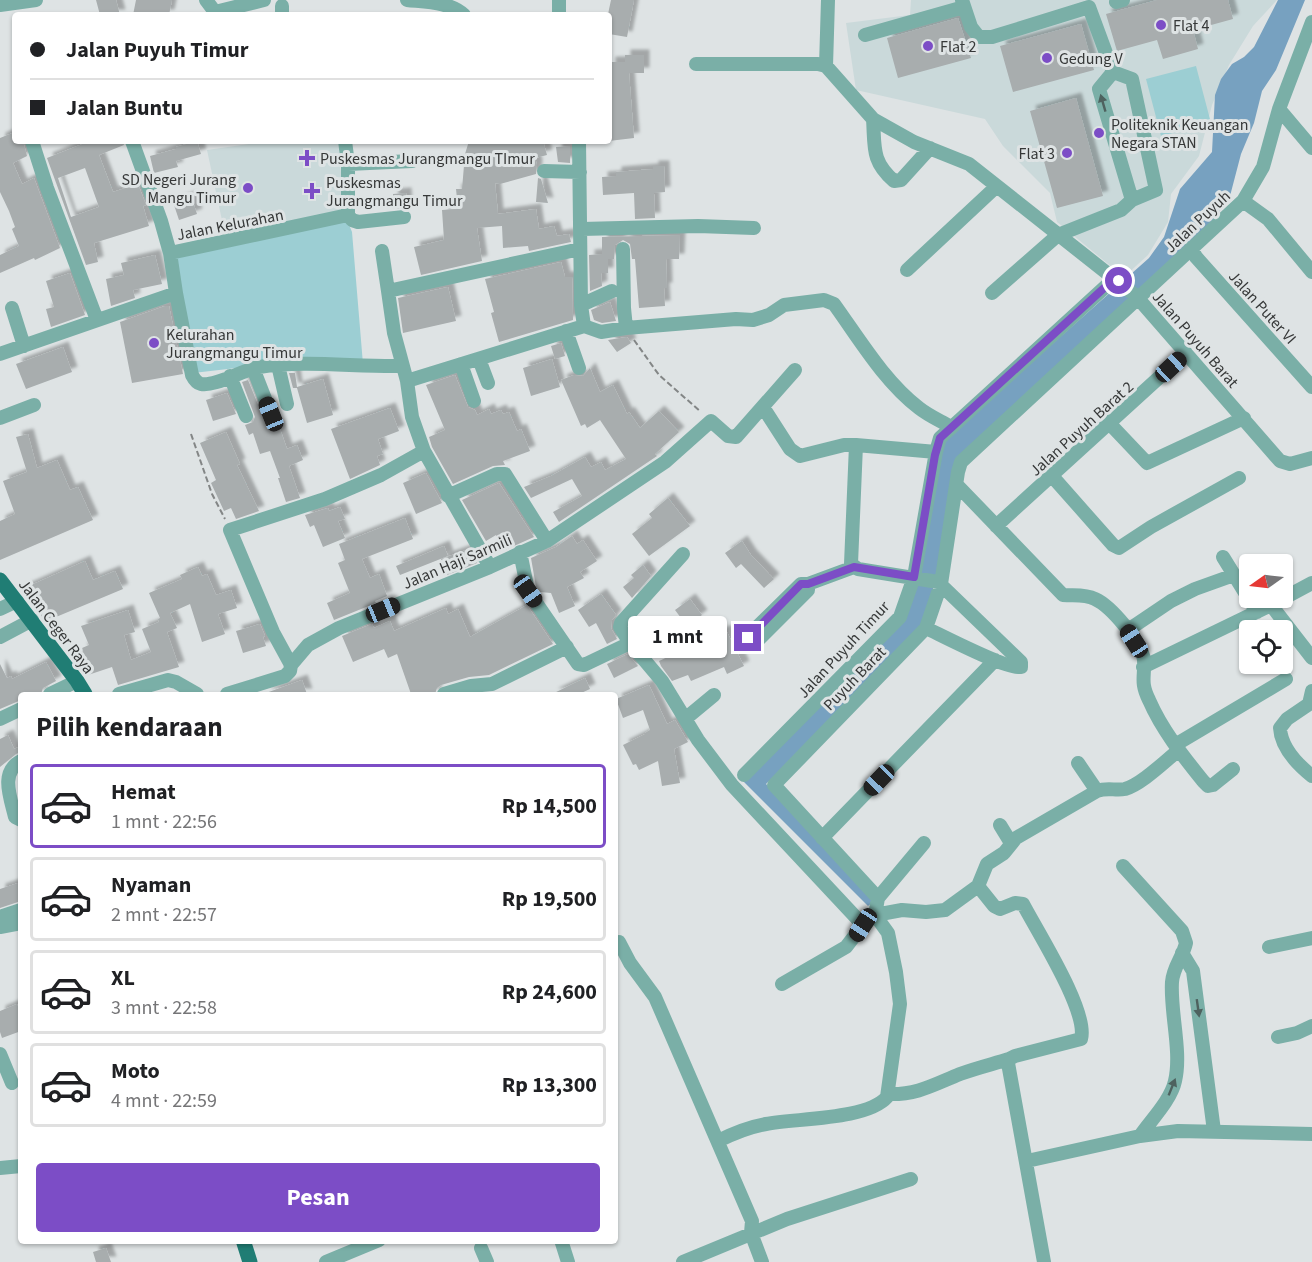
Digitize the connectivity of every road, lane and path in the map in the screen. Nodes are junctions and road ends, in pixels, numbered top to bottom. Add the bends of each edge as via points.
1 (36, 0) edge
2 (264, 0) edge
3 (407, 0) edge
4 (828, 0) edge
5 (963, 3) edge
6 (0, 5) edge
7 (223, 12) edge
8 (461, 12) edge
9 (1312, 22) edge
10 (865, 35) dead end
11 (696, 64) dead end
12 (826, 66) junction
13 (1113, 72) junction
14 (1280, 109) junction
15 (873, 119) junction
16 (33, 144) edge
17 (133, 144) edge
18 (345, 144) edge
19 (579, 144) edge
20 (930, 148) junction
21 (1312, 148) edge
22 (412, 161) dead end
23 (348, 164) junction
24 (544, 171) dead end
25 (580, 172) junction
26 (997, 186) junction
27 (1132, 200) junction
28 (1243, 201) junction
29 (346, 216) junction
30 (404, 217) dead end
31 (754, 228) dead end
32 (582, 229) junction
33 (1059, 235) junction
34 (1191, 248) junction
35 (580, 249) junction
36 (623, 249) dead end
37 (382, 251) dead end
38 (170, 253) junction
39 (906, 270) dead end
40 (1312, 272) edge
41 (1117, 279) junction
42 (388, 291) junction
43 (612, 291) dead end
44 (176, 293) junction
45 (992, 293) dead end
46 (1137, 297) junction
47 (581, 305) junction
48 (12, 308) dead end
49 (97, 320) junction
50 (584, 326) junction
51 (626, 328) junction
52 (566, 331) junction
53 (24, 346) junction
54 (1186, 353) junction
55 (0, 354) edge
56 (479, 359) junction
57 (461, 364) junction
58 (278, 365) junction
59 (402, 366) junction
60 (253, 368) junction
61 (579, 368) dead end
62 (795, 370) dead end
63 (230, 376) junction
64 (407, 381) junction
65 (488, 383) dead end
66 (1312, 387) edge
67 (474, 401) dead end
68 (287, 404) dead end
69 (34, 405) dead end
70 (763, 407) junction
71 (271, 414) dead end
72 (246, 416) dead end
73 (0, 418) edge
74 (1244, 418) junction
75 (711, 421) junction
76 (1110, 424) junction
77 (951, 427) junction
78 (191, 434) dead end
79 (856, 445) junction
80 (424, 451) junction
81 (936, 452) junction
82 (1312, 458) edge
83 (1052, 476) junction
84 (1239, 478) dead end
85 (957, 486) junction
86 (448, 496) junction
87 (996, 526) junction
88 (230, 530) junction
89 (547, 540) junction
90 (520, 552) junction
91 (683, 554) dead end
92 (1223, 557) dead end
93 (490, 567) junction
94 (854, 567) junction
95 (1234, 575) junction
96 (916, 577) junction
97 (0, 580) edge
98 (940, 583) junction
99 (1312, 583) edge
100 (808, 584) junction
101 (1293, 593) edge
102 (17, 601) junction
103 (1265, 608) edge
104 (1273, 608) edge
105 (0, 609) edge
106 (1257, 612) junction
107 (32, 620) junction
108 (927, 628) junction
109 (1128, 630) junction
110 (0, 637) edge
111 (630, 643) junction
112 (567, 647) junction
113 (1312, 658) edge
114 (995, 660) junction
115 (291, 664) junction
116 (1143, 667) junction
117 (1286, 679) dead end
118 (81, 688) edge
119 (1312, 691) edge
120 (60, 692) edge
121 (127, 692) edge
122 (194, 692) edge
123 (233, 692) edge
124 (451, 692) edge
125 (714, 695) dead end
126 (18, 710) edge
127 (0, 719) edge
128 (685, 719) junction
129 (1177, 747) junction
130 (18, 763) edge
131 (1078, 763) dead end
132 (1233, 769) dead end
133 (744, 775) dead end
134 (1312, 776) edge
135 (1097, 791) junction
136 (18, 818) edge
137 (1000, 825) dead end
138 (822, 838) junction
139 (924, 843) dead end
140 (1011, 843) junction
141 (1123, 866) dead end
142 (978, 886) junction
143 (878, 898) junction
144 (18, 910) edge
145 (875, 915) junction
146 (0, 917) edge
147 (18, 924) edge
148 (863, 925) junction
149 (0, 927) edge
150 (1312, 938) edge
151 (620, 942) dead end
152 (1269, 947) dead end
153 (1182, 953) junction
154 (782, 984) dead end
155 (1312, 1026) edge
156 (1278, 1037) dead end
157 (0, 1054) edge
158 (1009, 1059) junction
159 (12, 1083) dead end
160 (888, 1094) junction
161 (1214, 1131) junction
162 (1312, 1134) edge
163 (1140, 1136) junction
164 (718, 1141) junction
165 (1027, 1161) junction
166 (18, 1166) edge
167 (0, 1168) edge
168 (911, 1179) dead end
169 (751, 1233) junction
170 (244, 1244) edge
171 (369, 1244) edge
172 (562, 1244) edge
173 (481, 1248) dead end
174 (250, 1262) edge
175 (326, 1262) edge
176 (488, 1262) edge
177 (568, 1262) edge
178 (682, 1262) edge
179 (762, 1262) edge
180 (1044, 1262) edge

1 - 6 street
2 - 7 street
3 - 8 street
4 - 12 street
5 - 10 street
5 - 13 street via 979,37 992,37 1089,8
9 - 14 street, Jalan Puyuh
11 - 12 street
12 - 15 street
27 -> 13 street via 1099,89
13 - 27 street via 1132,79 1157,188
14 - 21 street
14 - 28 street, Jalan Puyuh via 1263,167
15 - 20 street
15 - 20 street via 879,167 894,181 901,180
16 - 49 street
17 - 38 street
18 - 23 street
19 - 25 street
20 - 26 street via 969,164
22 - 23 street
23 - 29 street
24 - 25 street
25 - 32 street
26 - 33 street
26 - 39 street
27 - 33 street via 1121,210
28 - 34 street, Jalan Puyuh
28 - 40 street via 1268,219
29 - 30 street via 358,222
29 - 38 street, Jalan Kelurahan
31 - 32 street
32 - 35 street
33 - 41 street
33 - 45 street
34 - 46 street, Jalan Puyuh
34 - 66 street, Jalan Puter VI
35 - 42 street
35 - 47 street
36 - 51 street
37 - 42 street
38 - 44 street, Jalan Kelurahan
41 - 46 street
41 - 77 street, Jalan Puyuh Timur
42 - 59 street
43 - 47 street
44 - 49 street
44 - 63 street, Jalan Kelurahan via 195,380 210,384
46 - 54 street, Jalan Puyuh Barat
46 - 85 street, Jalan Puyuh Barat via 961,462
47 - 50 street
48 - 53 street
49 - 53 street
50 - 51 street via 601,332
50 - 52 street
51 - 75 path via 659,375
51 - 77 street via 753,320 784,305 824,300 834,304 904,394
52 - 56 street
52 - 61 street
53 - 55 street
54 - 74 street, Jalan Puyuh Barat
54 - 76 street, Jalan Puyuh Barat 2
56 - 57 street
56 - 65 street
57 - 64 street
57 - 67 street
58 - 59 street
58 - 60 street
58 - 68 street
59 - 64 street
60 - 63 street
60 - 71 street
62 - 70 street
63 - 72 street
64 - 80 street via 412,417
69 - 73 street
70 - 75 street via 733,438
70 - 79 street via 790,449 800,456
74 - 76 street via 1147,463
74 - 82 street, Jalan Puyuh Barat via 1280,461 1290,464
75 - 89 street, Jalan Haji Sarmili via 665,462
76 - 83 street, Jalan Puyuh Barat 2
77 - 81 street, Jalan Puyuh Timur via 940,438
78 - 88 path
79 - 81 street
79 - 94 street via 850,560
80 - 86 street
80 - 88 street via 325,499
81 - 96 street, Jalan Puyuh Timur
83 - 84 street via 1119,548
83 - 87 street, Jalan Puyuh Barat 2
85 - 87 street
85 - 98 street, Jalan Puyuh Barat
86 - 89 street via 505,474
86 - 93 street
87 - 109 street via 1064,595 1095,599 1112,610
88 - 115 street via 273,632
89 - 90 street, Jalan Haji Sarmili
90 - 93 street, Jalan Haji Sarmili
90 - 112 street via 528,591
91 - 111 street via 621,623
92 - 95 street
93 - 115 street, Jalan Haji Sarmili via 339,628 308,645
94 - 96 street
94 - 100 street
95 - 106 street
95 - 109 street via 1171,601
96 - 98 street
96 - 133 street, Jalan Puyuh Timur via 900,617
97 - 102 main road, Jalan Ceger Raya
98 - 108 street, Puyuh Barat
98 - 114 street via 1021,662 1021,667
99 - 101 street
100 - 100 street via 801,584 748,636 754,644 808,590
102 - 105 street
102 - 107 main road, Jalan Ceger Raya
103 - 106 street
104 - 113 street
106 - 116 street
107 - 110 street
107 - 118 main road, Jalan Ceger Raya
108 - 114 street
108 - 138 street, Puyuh Barat via 774,785
109 - 116 street via 1141,652
111 - 112 street via 584,664 578,664
111 - 128 street via 662,681
112 - 124 street via 492,684
114 - 138 street
115 - 123 street, Jalan Haji Sarmili via 285,676
116 - 129 street via 1145,693
117 - 129 street
118 - 120 street
119 - 134 street via 1309,704 1287,719 1280,733 1294,762
121 - 122 street via 168,680
125 - 128 street
126 - 127 street
128 - 148 street via 732,784
129 - 132 street via 1208,786
129 - 135 street via 1133,785
130 - 136 street via 9,769 6,780
131 - 135 street
135 - 140 street
137 - 140 street
138 - 143 street
139 - 143 street
140 - 142 street via 987,864
141 - 153 street via 1182,931 1186,943
142 - 145 street via 945,909
142 - 158 street via 1000,909 1023,904 1064,977 1082,1033 1077,1040
143 - 145 street
144 - 146 street
145 - 148 street
145 - 160 street via 888,933 900,1004
147 - 149 street
148 - 154 street via 840,951
150 - 152 street
151 - 164 street via 655,997
153 -> 161 street via 1193,971
163 -> 153 street via 1175,1081 1172,983
155 - 156 street
157 - 159 street
158 - 160 street via 924,1090
158 - 165 street
160 - 164 street via 881,1104 854,1113 768,1123 745,1128
161 - 162 street
161 - 163 street
163 - 165 street
164 - 169 street via 752,1221
165 - 180 street
166 - 167 street
168 - 169 street
169 - 178 street
169 - 179 street
170 - 174 main road
171 - 175 street
172 - 177 street
173 - 176 street

